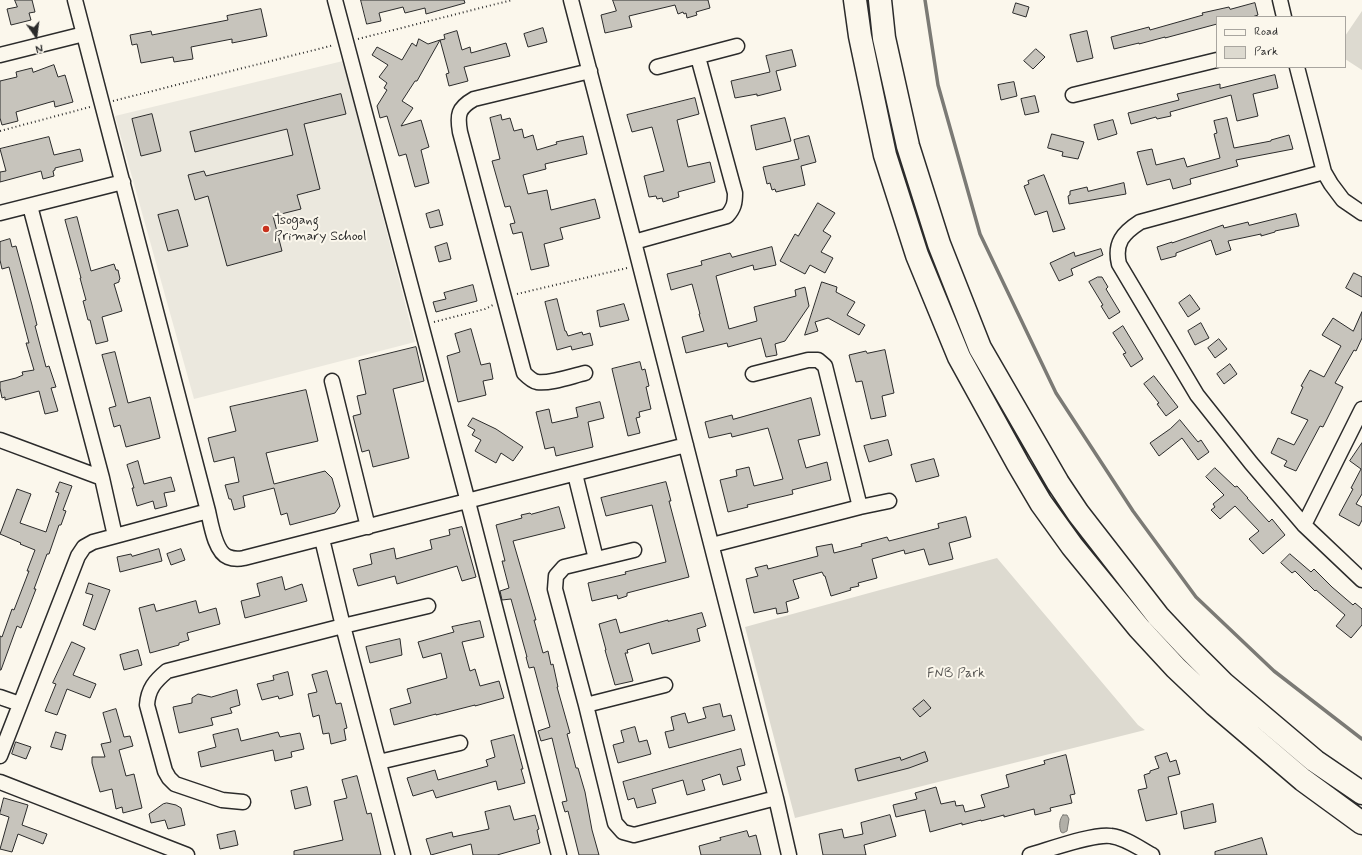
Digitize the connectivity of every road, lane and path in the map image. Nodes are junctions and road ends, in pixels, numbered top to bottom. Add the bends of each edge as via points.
1 (75, 0) edge
2 (335, 0) edge
3 (512, 0) edge
4 (571, 0) edge
5 (855, 0) edge
6 (880, 0) edge
7 (1280, 0) edge
8 (1284, 16) edge
9 (84, 34) junction
10 (346, 42) junction
11 (737, 46) dead end
12 (0, 55) edge
13 (698, 57) junction
14 (1216, 60) edge
15 (657, 67) dead end
16 (1297, 68) edge
17 (590, 71) junction
18 (1074, 95) dead end
19 (102, 104) junction
20 (0, 131) edge
21 (1324, 172) junction
22 (123, 182) junction
23 (30, 206) junction
24 (0, 213) edge
25 (1362, 213) edge
26 (634, 242) junction
27 (640, 264) junction
28 (504, 300) junction
29 (421, 325) junction
30 (585, 373) dead end
31 (753, 374) dead end
32 (332, 381) dead end
33 (1362, 409) edge
34 (0, 440) edge
35 (686, 445) junction
36 (575, 474) junction
37 (102, 478) junction
38 (889, 501) dead end
39 (468, 502) junction
40 (860, 507) junction
41 (208, 512) junction
42 (1304, 525) junction
43 (368, 527) junction
44 (115, 536) junction
45 (322, 539) junction
46 (712, 545) junction
47 (634, 550) dead end
48 (596, 559) junction
49 (1362, 580) edge
50 (428, 606) dead end
51 (343, 626) junction
52 (665, 685) dead end
53 (0, 697) edge
54 (20, 704) junction
55 (586, 705) junction
56 (460, 743) dead end
57 (0, 756) edge
58 (379, 762) junction
59 (0, 782) edge
60 (1362, 793) edge
61 (776, 798) junction
62 (243, 802) dead end
63 (1362, 823) edge
64 (188, 855) edge
65 (403, 855) edge
66 (559, 855) edge
67 (789, 855) edge
68 (1030, 855) edge
69 (1152, 855) edge

1 - 9 street
2 - 10 street
3 - 10 path
4 - 17 street
5 - 63 main road via 885,155 916,255 959,357 1037,497 1072,546 1134,622 1176,668 1303,780
6 - 60 main road via 884,38 908,146 939,244 980,348 1058,483 1078,513 1158,616 1191,651 1224,684 1315,761
7 - 8 street
9 - 12 street
9 - 19 street
10 - 19 path
10 - 29 street
11 - 13 street
13 - 15 street
13 - 26 street via 735,193 735,202 727,216
14 - 18 street
16 - 21 street
17 - 26 street
17 - 28 street via 474,99 465,104 460,111 460,132
19 - 20 path
19 - 22 street
21 - 25 street via 1343,200
21 - 42 street via 1140,222 1129,229 1120,240 1117,254 1119,264 1197,395
22 - 23 street
22 - 41 street
23 - 24 street
23 - 37 street
26 - 27 street
27 - 28 path via 515,295
27 - 35 street
28 - 29 path via 485,310
28 - 30 street via 521,365 530,379 547,382
29 - 39 street
31 - 40 street via 808,360 818,360 825,366
32 - 43 street
33 - 42 street
34 - 37 street
35 - 36 street
35 - 46 street
36 - 39 street
36 - 48 street
37 - 44 street
38 - 40 street
39 - 43 street
39 - 66 street
40 - 46 street
41 - 44 street
41 - 45 street via 218,545 227,557 244,558
42 - 49 street
43 - 45 street
44 - 54 street via 93,542 84,547 78,556
45 - 51 street
46 - 61 street
47 - 48 street
48 - 55 street via 564,567 556,576 555,590
50 - 51 street
51 - 58 street
51 - 62 street via 167,671 150,689 147,705 169,778 175,784 222,800
52 - 55 street
53 - 54 street
54 - 57 street
55 - 61 street via 615,823 623,832 634,835
56 - 58 street
58 - 65 street
59 - 64 street
61 - 67 street
68 - 69 street via 1092,837 1109,836 1126,840

